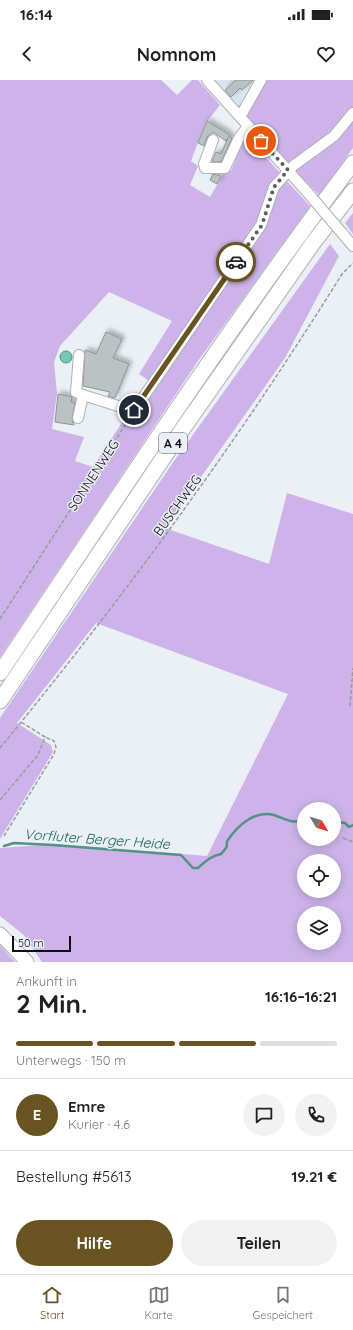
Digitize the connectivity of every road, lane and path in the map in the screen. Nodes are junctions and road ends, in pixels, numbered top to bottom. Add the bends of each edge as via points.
1 (207, 80) edge
2 (261, 80) edge
3 (353, 113) edge
4 (240, 117) junction
5 (248, 126) junction
6 (213, 140) dead end
7 (353, 163) edge
8 (288, 170) junction
9 (353, 191) edge
10 (353, 246) edge
11 (353, 262) edge
12 (79, 355) dead end
13 (83, 395) junction
14 (134, 410) junction
15 (78, 418) dead end
16 (0, 619) edge
17 (353, 668) edge
18 (0, 673) edge
19 (0, 700) edge
20 (350, 706) dead end
21 (20, 722) junction
22 (45, 737) junction
23 (0, 748) edge
24 (0, 800) edge
25 (4, 836) dead end
26 (343, 838) dead end
27 (353, 842) edge
28 (0, 934) edge
29 (27, 962) edge

1 - 4 street
2 - 4 street
3 - 8 street via 334,136
4 - 5 street
5 - 6 street via 239,138 225,168 205,168 204,164
5 - 8 street
7 - 18 highway, A 4 via 277,264
8 - 10 street, bridge
8 - 14 street via 274,187 262,225
9 - 19 highway, A 4 via 313,243 184,427
11 - 21 path, BUSCHWEG via 342,274 288,361 207,479 85,644
12 - 13 street via 76,392
13 - 14 street
13 - 15 street
14 - 16 path, SONNENWEG
17 - 20 path
21 - 22 path
21 - 23 path, BUSCHWEG
22 - 24 path via 38,755
22 - 25 path via 54,741 54,754
26 - 27 path
28 - 29 main road

